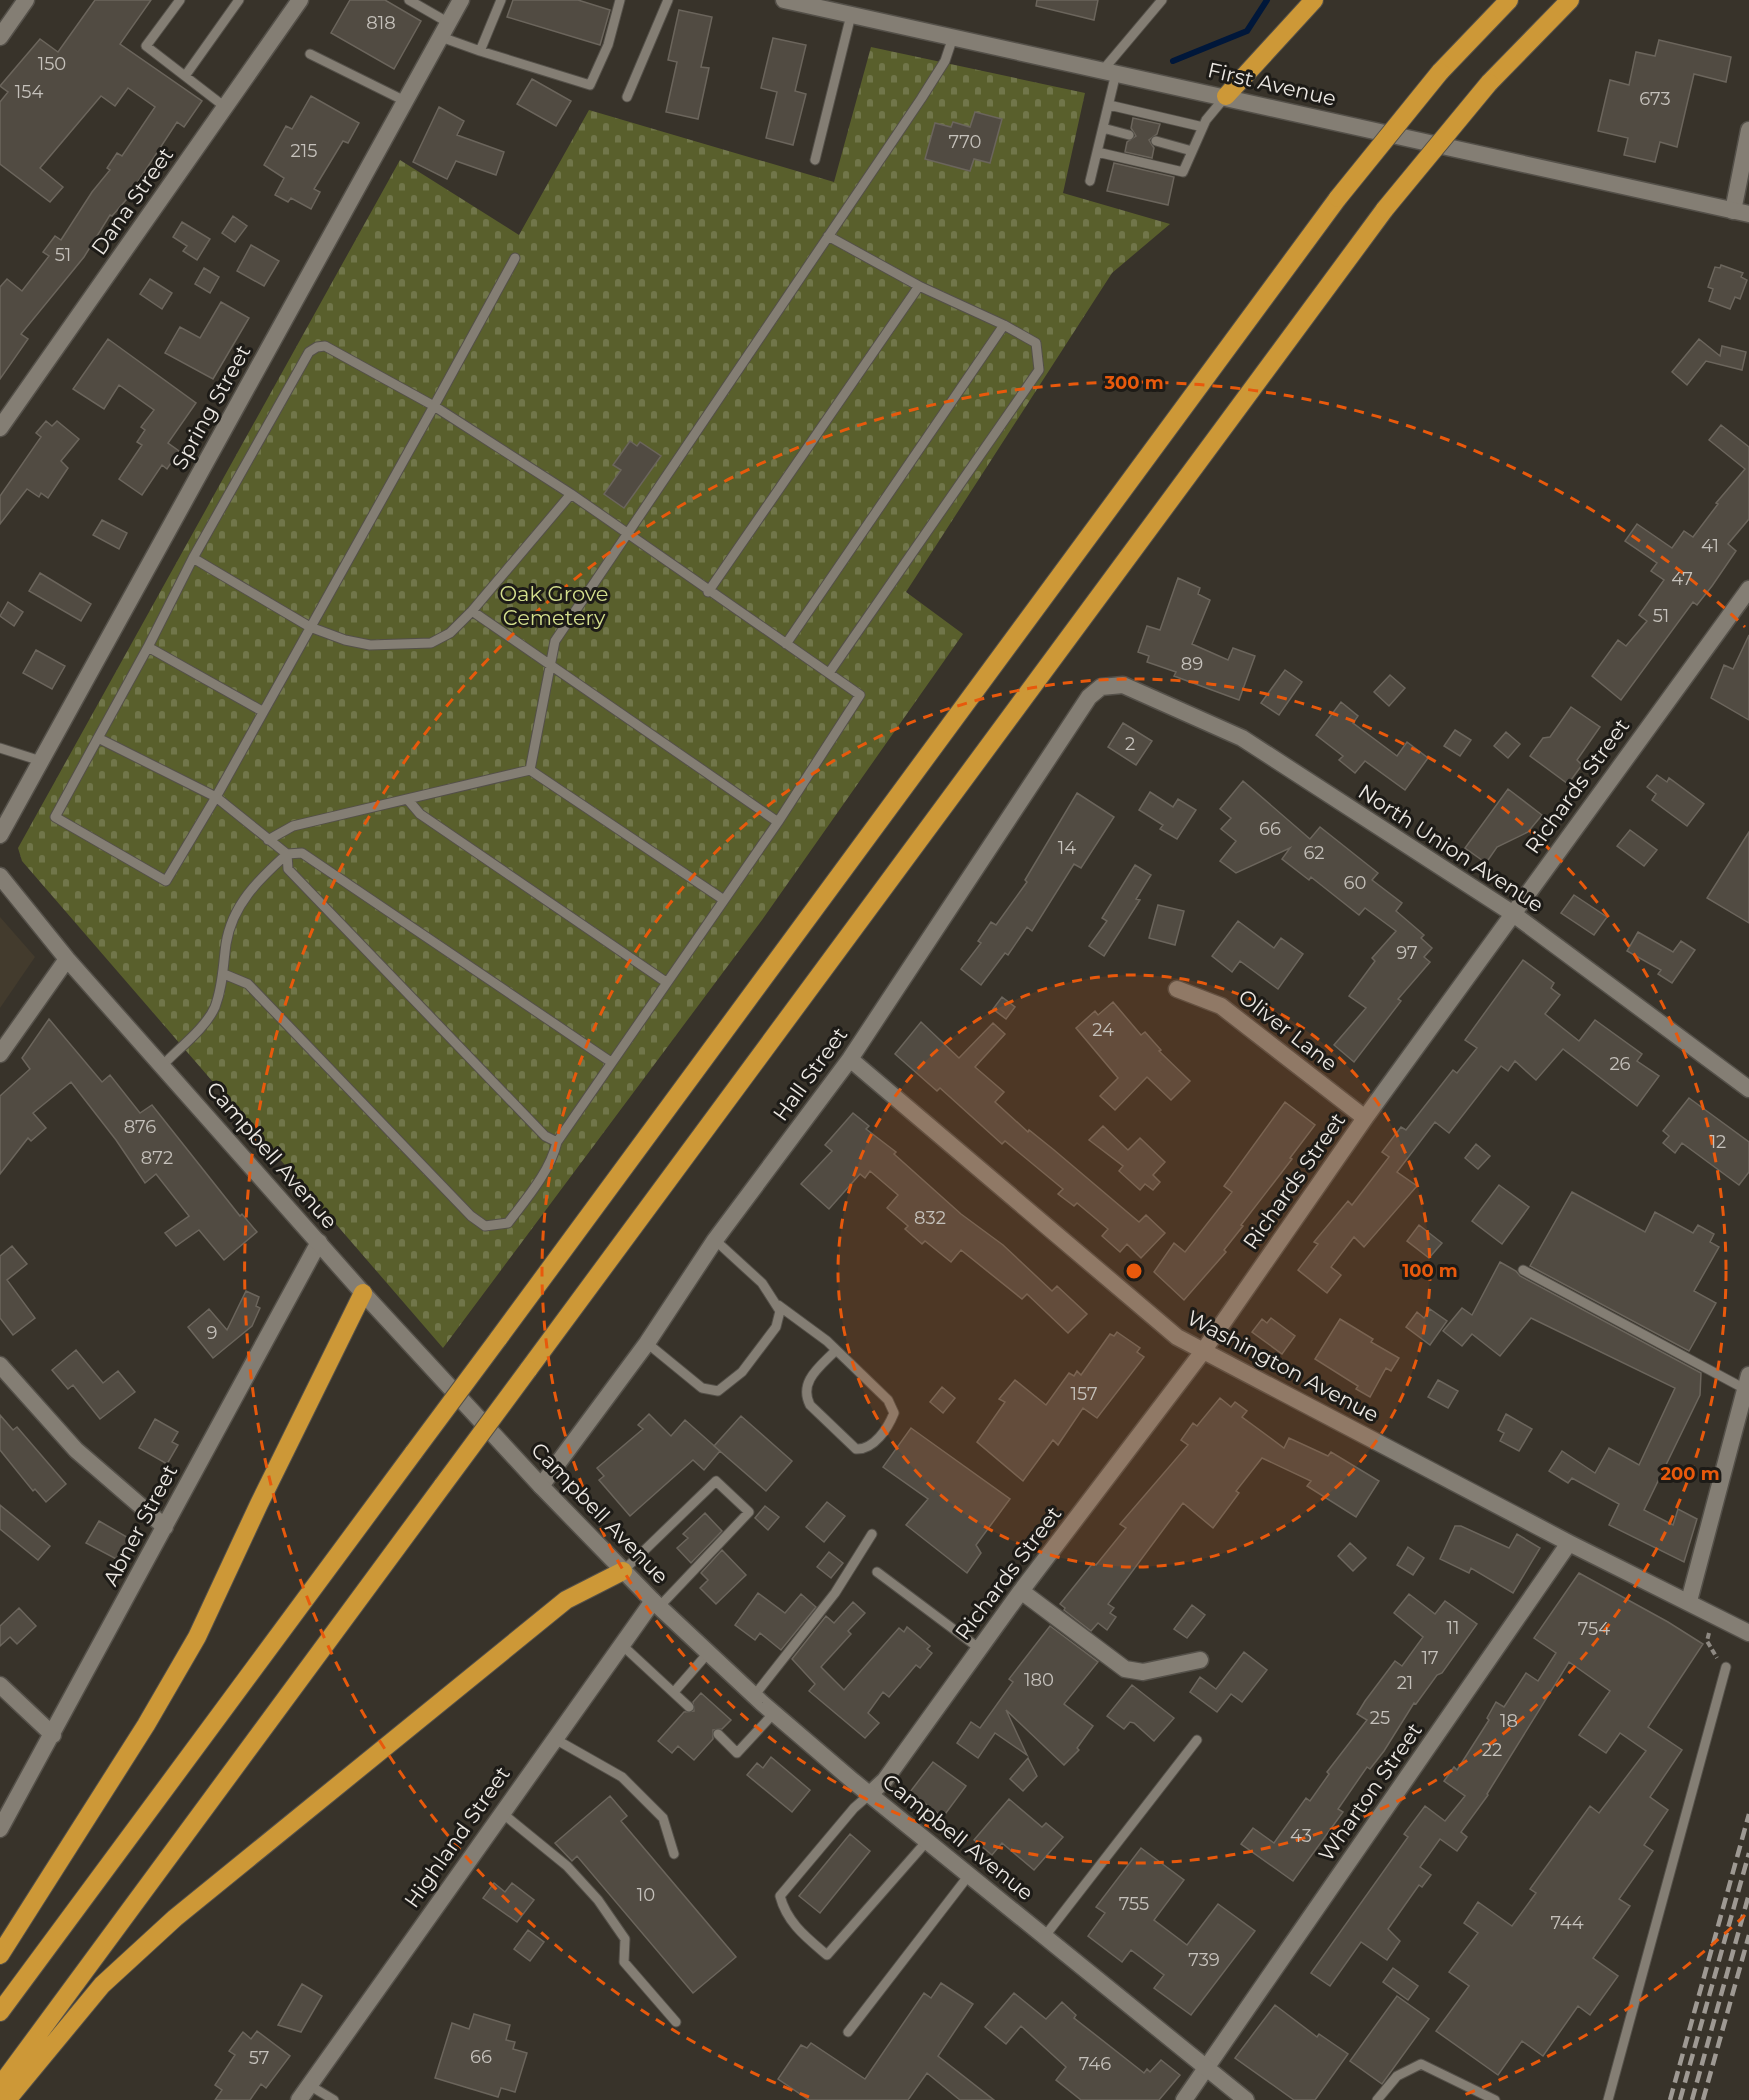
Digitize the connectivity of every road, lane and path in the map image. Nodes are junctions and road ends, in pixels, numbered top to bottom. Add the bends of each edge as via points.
1 (26, 0) edge
2 (180, 0) edge
3 (239, 0) edge
4 (300, 0) edge
5 (409, 0) edge
6 (461, 0) edge
7 (501, 0) edge
8 (620, 0) edge
9 (668, 0) edge
10 (784, 0) edge
11 (1162, 0) edge
12 (1314, 0) edge
13 (1509, 0) edge
14 (1570, 0) edge
15 (819, 4) edge
16 (850, 15) junction
17 (445, 30) junction
18 (0, 37) edge
19 (953, 37) junction
20 (480, 51) junction
21 (310, 54) dead end
22 (1110, 72) junction
23 (185, 76) junction
24 (1226, 96) junction
25 (627, 97) dead end
26 (405, 101) junction
27 (1109, 105) junction
28 (225, 107) junction
29 (1203, 127) junction
30 (1103, 128) junction
31 (1749, 130) edge
32 (1129, 135) dead end
33 (1156, 141) dead end
34 (1192, 151) junction
35 (1097, 152) junction
36 (816, 160) dead end
37 (1090, 181) dead end
38 (1741, 212) edge
39 (828, 236) junction
40 (515, 258) dead end
41 (919, 286) junction
42 (1004, 325) junction
43 (434, 406) junction
44 (0, 428) edge
45 (571, 494) junction
46 (628, 534) junction
47 (193, 558) junction
48 (1749, 589) edge
49 (708, 592) junction
50 (471, 611) junction
51 (310, 627) junction
52 (786, 644) junction
53 (148, 647) junction
54 (550, 665) junction
55 (829, 673) junction
56 (1107, 685) joint
57 (262, 711) junction
58 (98, 738) junction
59 (0, 748) edge
60 (41, 761) junction
61 (530, 770) junction
62 (216, 797) junction
63 (409, 801) junction
64 (778, 822) junction
65 (0, 835) edge
66 (268, 840) junction
67 (286, 854) junction
68 (0, 876) edge
69 (723, 900) junction
70 (1512, 913) junction
71 (67, 959) junction
72 (224, 974) junction
73 (666, 982) junction
74 (1177, 989) dead end
75 (0, 1054) edge
76 (850, 1059) junction
77 (611, 1062) junction
78 (163, 1065) junction
79 (1749, 1089) edge
80 (1365, 1118) junction
81 (557, 1142) junction
82 (715, 1240) junction
83 (319, 1242) junction
84 (1523, 1270) dead end
85 (363, 1293) junction
86 (778, 1305) junction
87 (647, 1343) junction
88 (836, 1350) junction
89 (1204, 1350) junction
90 (0, 1365) edge
91 (1747, 1382) edge
92 (541, 1485) junction
93 (165, 1527) junction
94 (872, 1534) dead end
95 (1569, 1542) junction
96 (623, 1571) junction
97 (877, 1572) dead end
98 (1022, 1591) junction
99 (1689, 1601) junction
100 (656, 1604) junction
101 (1717, 1616) junction
102 (1749, 1633) edge
103 (622, 1645) junction
104 (980, 1649) junction
105 (708, 1653) junction
106 (1200, 1660) dead end
107 (1726, 1666) joint
108 (0, 1685) edge
109 (674, 1692) junction
110 (754, 1696) junction
111 (689, 1707) dead end
112 (774, 1713) junction
113 (718, 1734) dead end
114 (53, 1735) junction
115 (555, 1739) junction
116 (1197, 1740) dead end
117 (870, 1794) junction
118 (502, 1813) junction
119 (0, 1829) edge
120 (927, 1841) junction
121 (674, 1854) dead end
122 (969, 1875) junction
123 (1045, 1936) junction
124 (0, 1955) edge
125 (0, 2012) edge
126 (676, 2022) dead end
127 (848, 2032) dead end
128 (1207, 2068) junction
129 (309, 2085) junction
130 (0, 2086) edge
131 (7, 2100) edge
132 (299, 2100) edge
133 (334, 2100) edge
134 (1184, 2100) edge
135 (1246, 2100) edge
136 (1377, 2100) edge
137 (1495, 2100) edge
138 (1608, 2100) edge

1 - 18 street
2 - 23 lane via 146,46
3 - 23 lane
4 - 28 street, Dana Street
5 - 17 lane
6 - 17 street, Spring Street
7 - 20 lane
8 - 20 lane via 608,45 591,85
9 - 25 lane
10 - 15 street, First Avenue
11 - 22 lane
12 - 24 highway
13 - 125 highway, bridge via 1440,72 1338,198
14 - 130 highway, bridge via 1489,83 1385,208
15 - 16 street, First Avenue
16 - 19 street, First Avenue
16 - 36 lane
17 - 20 lane
17 - 26 street, Spring Street
19 - 22 street, First Avenue
19 - 39 lane via 945,61
21 - 26 lane
22 - 24 street, First Avenue
22 - 27 lane
23 - 28 lane
24 - 29 lane
24 - 38 street, First Avenue
26 - 60 street, Spring Street
27 - 29 lane
27 - 30 lane
28 - 44 street, Dana Street
29 - 34 lane
30 - 32 lane
30 - 35 lane
31 - 38 street
33 - 34 lane
34 - 35 lane via 1183,172
35 - 37 lane
39 - 41 lane
39 - 46 lane
40 - 43 lane
41 - 42 lane
41 - 49 lane
42 - 52 lane
42 - 55 lane via 1036,343 1039,370
43 - 45 lane
43 - 47 lane via 325,346 309,352
43 - 51 lane
45 - 46 lane
45 - 50 lane
46 - 49 lane
46 - 54 lane via 555,642
47 - 51 lane
47 - 53 lane
48 - 70 street, Richards Street
49 - 52 lane
50 - 51 lane via 450,633 431,643 370,645
50 - 54 lane
51 - 57 lane
52 - 55 lane
53 - 57 lane
53 - 58 lane
54 - 61 lane
54 - 64 lane
55 - 64 lane via 860,696
56 - 70 street, North Union Avenue via 1123,685 1242,738
56 - 76 street, Hall Street via 1089,697
57 - 62 lane
58 - 62 lane
58 - 62 lane via 55,817 166,881
59 - 60 lane
60 - 65 street, Spring Street
61 - 63 lane
61 - 69 lane
62 - 66 lane
63 - 66 lane via 293,826
63 - 73 lane via 420,814
64 - 69 lane
66 - 67 lane
67 - 72 lane via 250,888 242,902 226,942
67 - 77 lane via 303,853
67 - 81 lane via 288,869 545,1136
68 - 71 street, Campbell Avenue
69 - 73 lane
70 - 79 street, North Union Avenue
70 - 80 street, Richards Street
71 - 75 street
71 - 78 street, Campbell Avenue
72 - 78 lane via 209,1017
72 - 81 lane via 248,984 471,1216 485,1226 508,1222 537,1184
73 - 77 lane
74 - 80 street, Oliver Lane via 1221,1006
76 - 82 street, Hall Street
76 - 89 street, Washington Avenue via 1177,1337
77 - 81 lane
78 - 83 street, Campbell Avenue
80 - 89 street, Richards Street
82 - 86 lane via 762,1283
82 - 87 street, Hall Street
83 - 85 street, Campbell Avenue
83 - 93 street, Abner Street
84 - 91 lane
85 - 92 street, Campbell Avenue
85 - 124 highway via 196,1637 146,1725
86 - 87 lane via 776,1327 742,1372 718,1391 702,1388
86 - 88 lane
87 - 92 street, Hall Street
88 - 88 lane via 888,1400 894,1413 875,1440 863,1449 856,1449 810,1406 807,1398 808,1381
89 - 95 street, Washington Avenue
89 - 98 street, Richards Street
90 - 93 street via 76,1450
91 - 99 street
92 - 96 street, Campbell Avenue
93 - 114 street, Abner Street
94 - 110 lane via 835,1593
95 - 99 street, Washington Avenue
95 - 128 street, Wharton Street
96 - 100 street, Campbell Avenue
96 - 100 lane via 716,1481 748,1512
96 - 131 highway via 566,1600 175,1918 102,1985
97 - 104 lane
98 - 104 street, Richards Street
98 - 106 street via 1125,1669 1143,1672
99 - 101 street, Washington Avenue
100 - 103 street, Highland Street
100 - 105 street, Campbell Avenue
101 - 102 street, Washington Avenue
101 - 107 path via 1707,1641
103 - 109 lane
103 - 115 street, Highland Street
104 - 117 street, Richards Street via 885,1780
105 - 109 lane
105 - 110 street, Campbell Avenue
107 - 138 lane
108 - 114 street
109 - 111 lane
110 - 112 street, Campbell Avenue
112 - 113 lane via 737,1753
112 - 117 street, Campbell Avenue
114 - 119 street, Abner Street
115 - 118 street, Highland Street
115 - 121 lane via 622,1777 663,1818
116 - 123 lane
117 - 120 street, Campbell Avenue
117 - 120 lane via 780,1896 783,1909 798,1930 827,1955
118 - 126 lane via 567,1866 598,1900 625,1939 624,1962
118 - 129 street, Highland Street
120 - 122 street, Campbell Avenue
122 - 123 street, Campbell Avenue
122 - 127 lane
123 - 128 street, Campbell Avenue
128 - 134 street, Wharton Street
128 - 135 street, Campbell Avenue
129 - 132 street, Highland Street
129 - 133 lane
136 - 137 lane via 1397,2076 1421,2064

